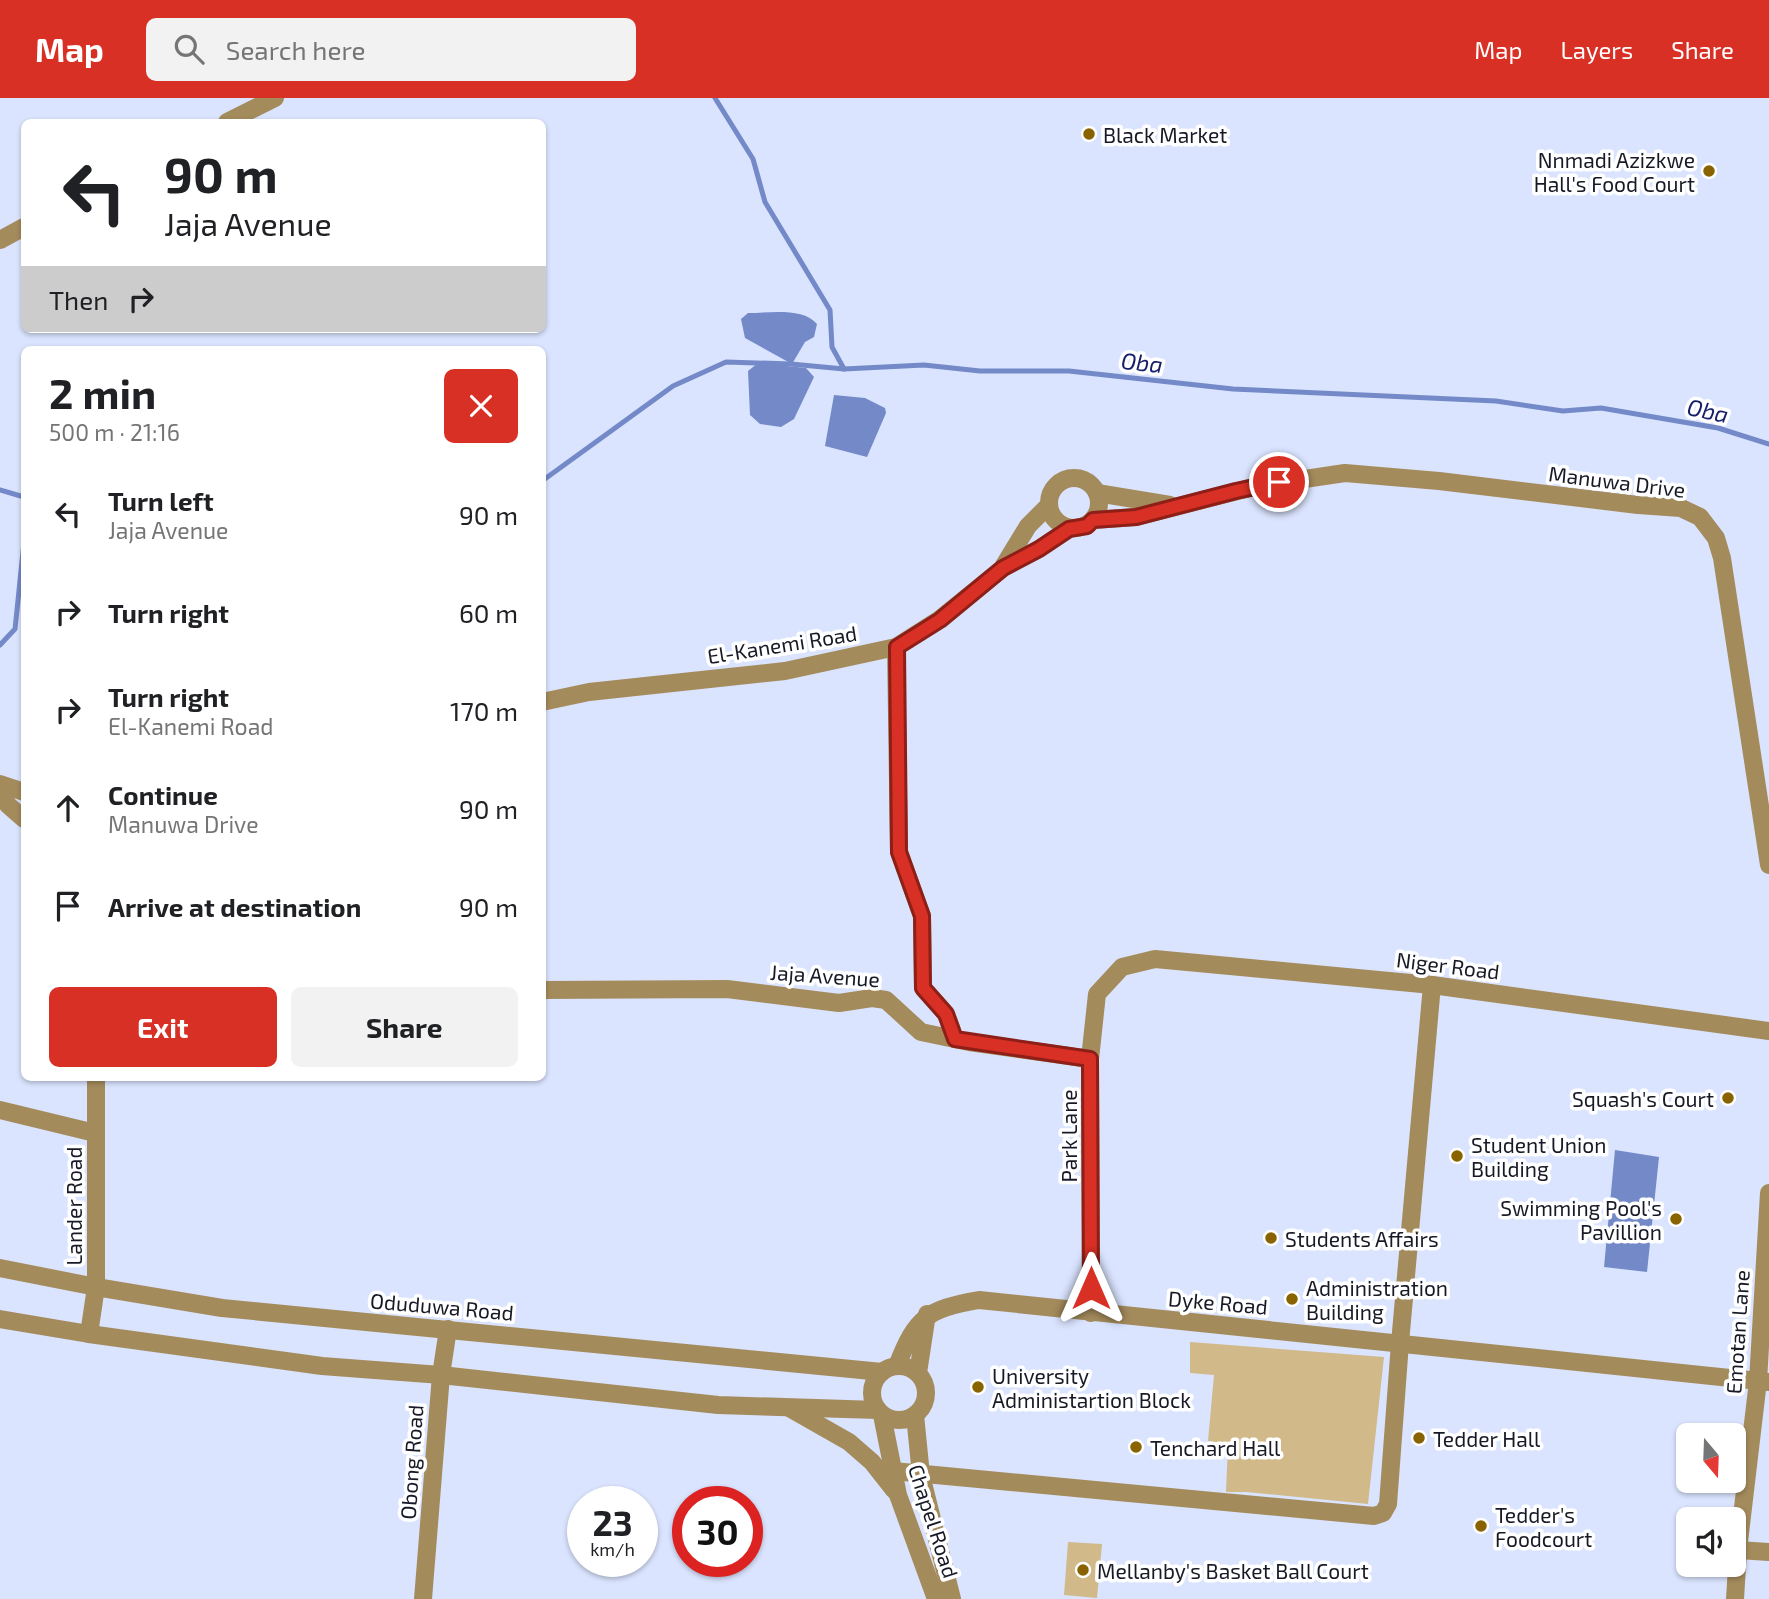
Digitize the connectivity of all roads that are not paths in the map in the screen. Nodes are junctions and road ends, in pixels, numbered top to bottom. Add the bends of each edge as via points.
1 (275, 98) edge
2 (233, 119) edge
3 (21, 229) edge
4 (0, 240) edge
5 (1097, 493) junction
6 (1048, 506) junction
7 (1173, 506) junction
8 (1093, 520) junction
9 (1069, 529) junction
10 (1003, 568) junction
11 (897, 647) junction
12 (546, 701) edge
13 (0, 784) edge
14 (21, 791) edge
15 (0, 793) edge
16 (21, 816) edge
17 (1769, 865) edge
18 (1122, 967) joint
19 (1432, 985) junction
20 (546, 990) edge
21 (1769, 1031) edge
22 (955, 1039) junction
23 (1090, 1059) junction
24 (96, 1081) edge
25 (0, 1110) edge
26 (95, 1133) junction
27 (1769, 1193) edge
28 (0, 1268) edge
29 (96, 1287) junction
30 (1091, 1313) junction
31 (927, 1314) junction
32 (0, 1319) edge
33 (448, 1328) junction
34 (89, 1334) junction
35 (1400, 1343) junction
36 (890, 1369) junction
37 (918, 1373) junction
38 (441, 1375) junction
39 (1763, 1382) edge
40 (788, 1408) junction
41 (880, 1413) junction
42 (915, 1415) junction
43 (893, 1471) junction
44 (921, 1475) junction
45 (898, 1495) junction
46 (1744, 1507) edge
47 (1746, 1551) edge
48 (1769, 1552) edge
49 (1736, 1577) edge
50 (423, 1599) edge
51 (936, 1599) edge
52 (952, 1599) edge
53 (1735, 1599) edge

1 - 2 street
3 - 4 street
5 - 6 street via 1085,480 1068,479 1053,489
5 - 7 street, Manuwa Drive
5 - 8 street via 1099,510
6 - 9 street via 1054,520
6 - 10 street, El-Kanemi Road via 1028,526
7 - 8 street, Manuwa Drive via 1136,517
7 - 17 street, Manuwa Drive via 1257,486 1345,473 1681,508 1700,517 1716,538 1722,558
8 - 9 street via 1087,526
9 - 10 street, El-Kanemi Road
10 - 11 street, El-Kanemi Road via 940,620
11 - 12 street, El-Kanemi Road via 785,671 589,692
11 - 22 street via 899,852 922,916 923,988 946,1014
13 - 14 street
15 - 16 street
18 - 19 street, Niger Road via 1155,959
18 - 23 street, Park Lane via 1097,994
19 - 21 street, Niger Road
19 - 35 street
20 - 22 street, Jaja Avenue via 727,989 839,1003 872,998 886,1000 921,1032
22 - 23 street, Jaja Avenue
23 - 30 street, Park Lane
24 - 26 street, Lander Road
25 - 26 street
26 - 29 street, Lander Road
27 - 39 street, Emotan Lane
28 - 29 street, Oduduwa Road
29 - 33 street, Oduduwa Road via 222,1308
29 - 34 street, Lander Road
30 - 31 street, Dyke Road via 979,1300
30 - 35 street, Dyke Road
31 - 36 street
31 - 37 street
32 - 34 street
33 - 36 street, Oduduwa Road
33 - 38 street, Obong Road
34 - 38 street via 322,1366
35 - 39 street, Dyke Road
35 - 44 street via 1388,1504 1383,1513 1374,1516
36 - 37 street
36 - 41 street via 876,1378 872,1395
37 - 42 street via 926,1392 924,1405
38 - 40 street via 718,1405
38 - 50 street, Obong Road
39 - 46 street, Emotan Lane
40 - 41 street
40 - 45 street via 849,1442
41 - 42 street via 898,1420
41 - 43 street, Chapel Road
42 - 44 street, Chapel Road
43 - 44 street
43 - 45 street, Chapel Road
44 - 52 street, Chapel Road
45 - 51 street, Chapel Road
47 - 48 street
49 - 53 street, Emotan Lane

